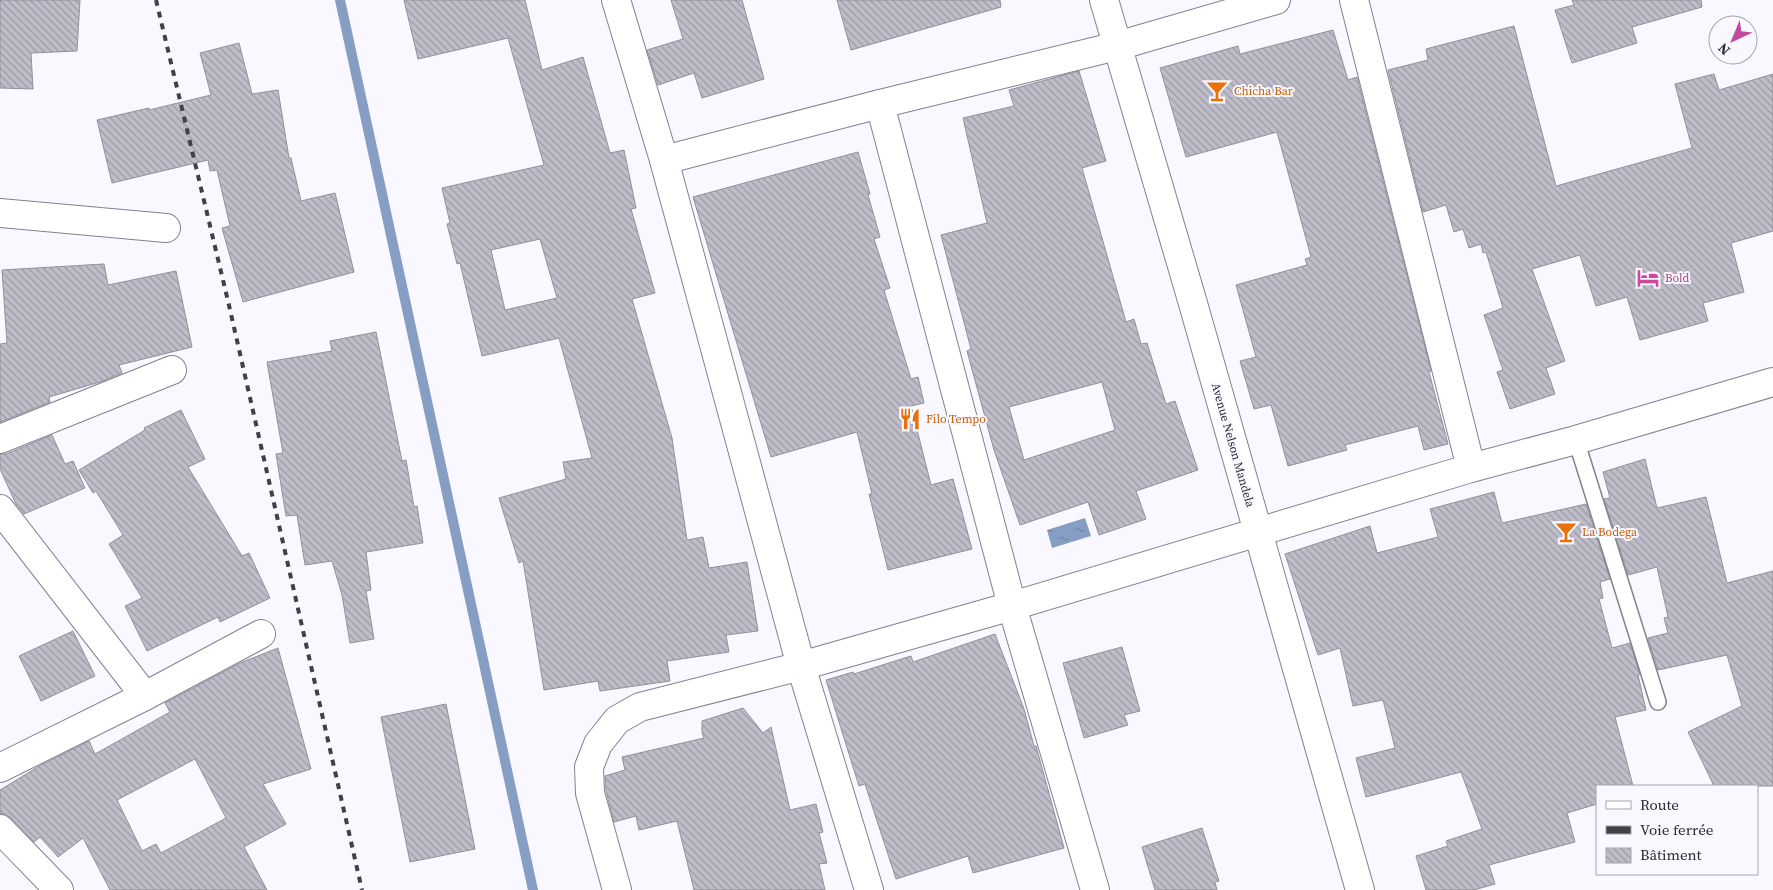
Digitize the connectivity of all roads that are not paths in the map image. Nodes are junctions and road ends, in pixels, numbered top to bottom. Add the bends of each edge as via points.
1 (616, 0) edge
2 (1104, 0) edge
3 (1276, 0) edge
4 (1354, 0) edge
5 (1117, 46) junction
6 (880, 104) junction
7 (664, 160) junction
8 (0, 213) edge
9 (166, 228) dead end
10 (172, 370) dead end
11 (1773, 382) edge
12 (0, 438) edge
13 (1576, 440) junction
14 (1471, 468) junction
15 (0, 509) edge
16 (1257, 531) junction
17 (1012, 606) junction
18 (261, 634) dead end
19 (801, 666) junction
20 (145, 696) junction
21 (1658, 702) dead end
22 (0, 768) edge
23 (0, 829) edge
24 (59, 890) edge
25 (617, 890) edge
26 (869, 890) edge
27 (1095, 890) edge
28 (1360, 890) edge

1 - 7 street
2 - 5 street, Avenue Nelson Mandela
3 - 5 street
4 - 14 street
5 - 6 street
5 - 16 street, Avenue Nelson Mandela
6 - 7 street
6 - 17 street
7 - 19 street
8 - 9 street
10 - 12 street
11 - 13 street
13 - 14 street
13 - 21 lane
14 - 16 street
15 - 20 street
16 - 17 street
16 - 28 street, Avenue Nelson Mandela
17 - 19 street
17 - 27 street
18 - 20 street
19 - 25 street via 640,706 612,726 598,744 589,767 590,793
19 - 26 street
20 - 22 street
23 - 24 street

